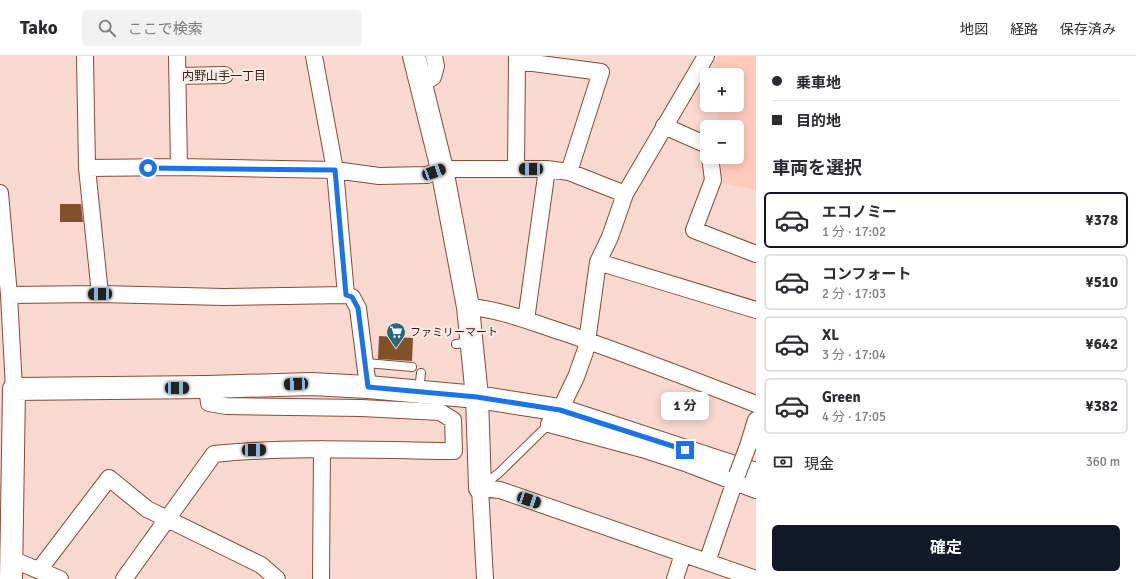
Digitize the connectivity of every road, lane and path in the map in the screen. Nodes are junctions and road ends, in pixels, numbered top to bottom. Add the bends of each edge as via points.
1 (85, 56) edge
2 (177, 56) edge
3 (314, 56) edge
4 (414, 56) edge
5 (434, 56) edge
6 (706, 56) edge
7 (518, 58) edge
8 (225, 75) dead end
9 (178, 76) junction
10 (422, 84) junction
11 (664, 126) junction
12 (700, 142) edge
13 (711, 164) edge
14 (179, 167) junction
15 (87, 168) junction
16 (442, 169) junction
17 (516, 169) junction
18 (547, 169) junction
19 (335, 170) junction
20 (569, 172) junction
21 (0, 193) edge
22 (625, 194) junction
23 (756, 254) edge
24 (598, 262) junction
25 (100, 294) junction
26 (9, 295) junction
27 (346, 295) junction
28 (468, 307) junction
29 (756, 310) edge
30 (526, 320) junction
31 (588, 341) junction
32 (366, 363) junction
33 (412, 367) dead end
34 (207, 387) junction
35 (368, 387) junction
36 (7, 388) edge
37 (477, 397) junction
38 (756, 404) edge
39 (555, 417) junction
40 (756, 420) edge
41 (322, 449) junction
42 (742, 477) edge
43 (480, 488) junction
44 (756, 490) edge
45 (167, 518) junction
46 (683, 554) junction
47 (707, 562) junction
48 (10, 569) edge
49 (39, 570) junction
50 (739, 576) edge
51 (60, 579) edge
52 (124, 579) edge
53 (277, 579) edge
54 (321, 579) edge
55 (485, 579) edge
56 (675, 579) edge
57 (756, 579) edge

1 - 15 street
2 - 9 street
3 - 19 street
4 - 10 street
5 - 10 street via 436,66 433,77
6 - 11 street
7 - 17 street
7 - 20 street via 601,72
8 - 9 street
9 - 14 street
10 - 16 street
11 - 12 street
11 - 22 street
13 - 23 street via 713,180 694,230
14 - 15 street
14 - 19 street
15 - 25 street
16 - 17 street
16 - 19 street via 427,175 379,176
16 - 28 street
17 - 18 street
18 - 20 street
18 - 30 street
19 - 27 street
20 - 22 street
21 - 26 street
22 - 24 street
24 - 29 street
24 - 31 street
25 - 26 street
25 - 27 street via 224,297
26 - 36 street
27 - 32 street via 356,302
28 - 30 street via 483,308
28 - 37 street via 464,343
30 - 31 street
31 - 38 street
31 - 39 street via 576,377
32 - 33 lane
32 - 35 street
34 - 35 street via 311,384
34 - 36 street
34 - 41 street via 209,403 226,406 440,412 453,420 454,451
35 - 37 street via 420,382
36 - 48 street
37 - 39 street
37 - 43 street
39 - 42 street
39 - 43 lane via 499,473
40 - 42 street, bridge
41 - 45 street via 254,450 214,454
41 - 54 street
42 - 44 street
42 - 47 street
43 - 46 street via 500,490
43 - 55 street
45 - 49 street via 147,509 109,478
45 - 52 street
45 - 53 street via 261,565
46 - 47 street
46 - 56 street
47 - 50 street
48 - 49 street
49 - 51 street
50 - 57 street

